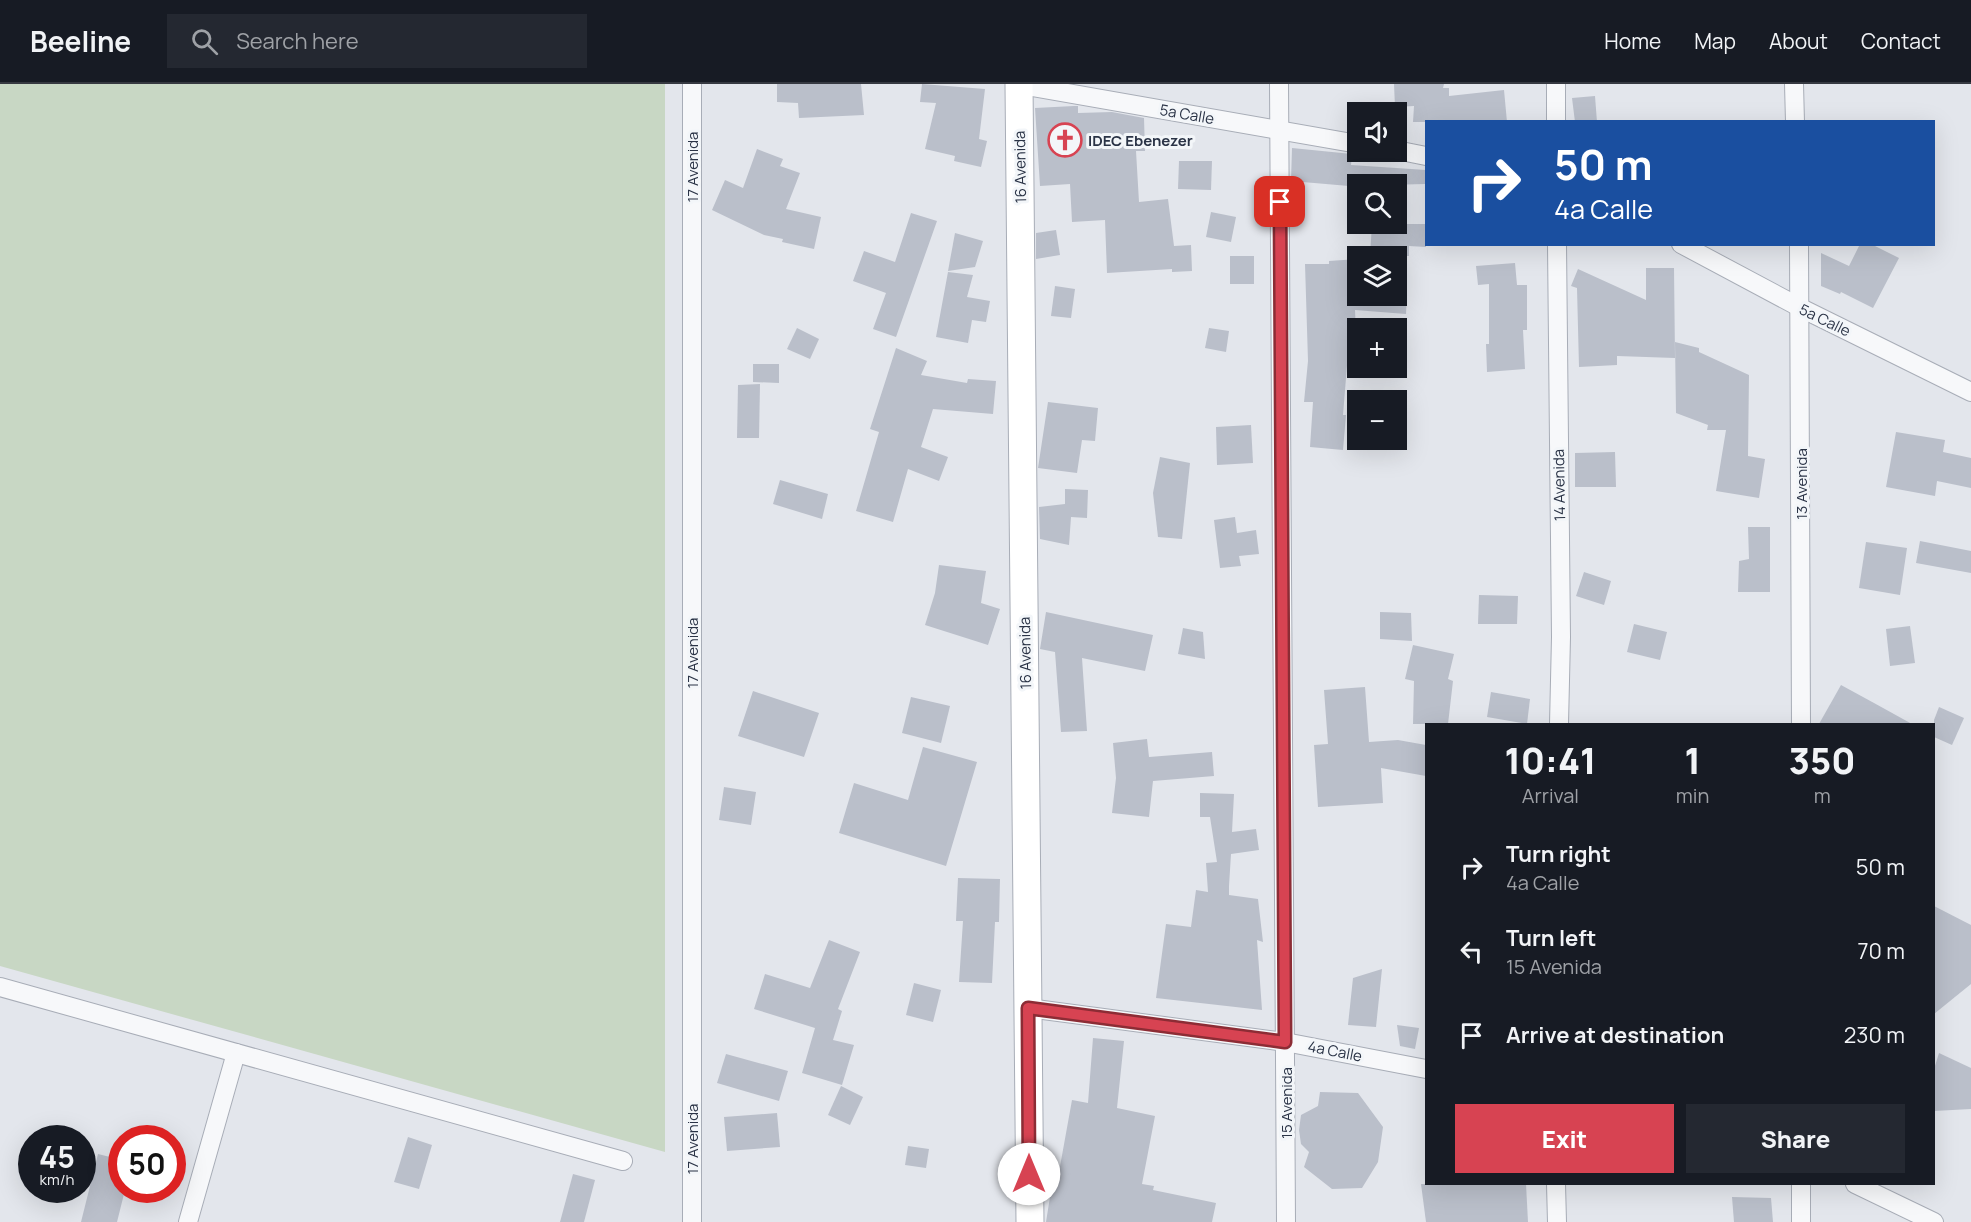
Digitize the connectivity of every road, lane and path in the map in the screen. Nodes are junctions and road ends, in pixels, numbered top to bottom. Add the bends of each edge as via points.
1 (692, 84) edge
2 (1018, 84) edge
3 (1279, 84) edge
4 (1556, 84) edge
5 (1794, 84) edge
6 (1556, 120) edge
7 (1795, 120) edge
8 (1279, 130) junction
9 (1347, 142) edge
10 (1407, 152) edge
11 (1425, 156) edge
12 (1557, 246) edge
13 (1685, 246) edge
14 (1799, 246) edge
15 (1801, 308) junction
16 (1971, 392) edge
17 (1559, 723) edge
18 (1801, 723) edge
19 (0, 987) edge
20 (1028, 1008) junction
21 (1285, 1042) junction
22 (236, 1053) junction
23 (1425, 1069) edge
24 (623, 1161) dead end
25 (1556, 1185) edge
26 (1801, 1185) edge
27 (1858, 1185) edge
28 (188, 1222) edge
29 (692, 1222) edge
30 (1030, 1222) edge
31 (1287, 1222) edge
32 (1557, 1222) edge
33 (1801, 1222) edge
34 (1934, 1222) edge

1 - 29 street, 17 Avenida
2 - 8 street, 5a Calle
2 - 20 main road, 16 Avenida
3 - 8 street, 15 Avenida
4 - 6 street
5 - 7 street
8 - 9 street, 5a Calle
8 - 21 street, 15 Avenida
10 - 11 street
12 - 17 street, 14 Avenida
13 - 15 street, 5a Calle
14 - 15 street, 13 Avenida
15 - 16 street, 5a Calle
15 - 18 street, 13 Avenida
19 - 22 street
20 - 21 street, 4a Calle
20 - 30 main road, 16 Avenida
21 - 23 street, 4a Calle
21 - 31 street, 15 Avenida
22 - 24 street
22 - 28 street
25 - 32 street
26 - 33 street
27 - 34 street

